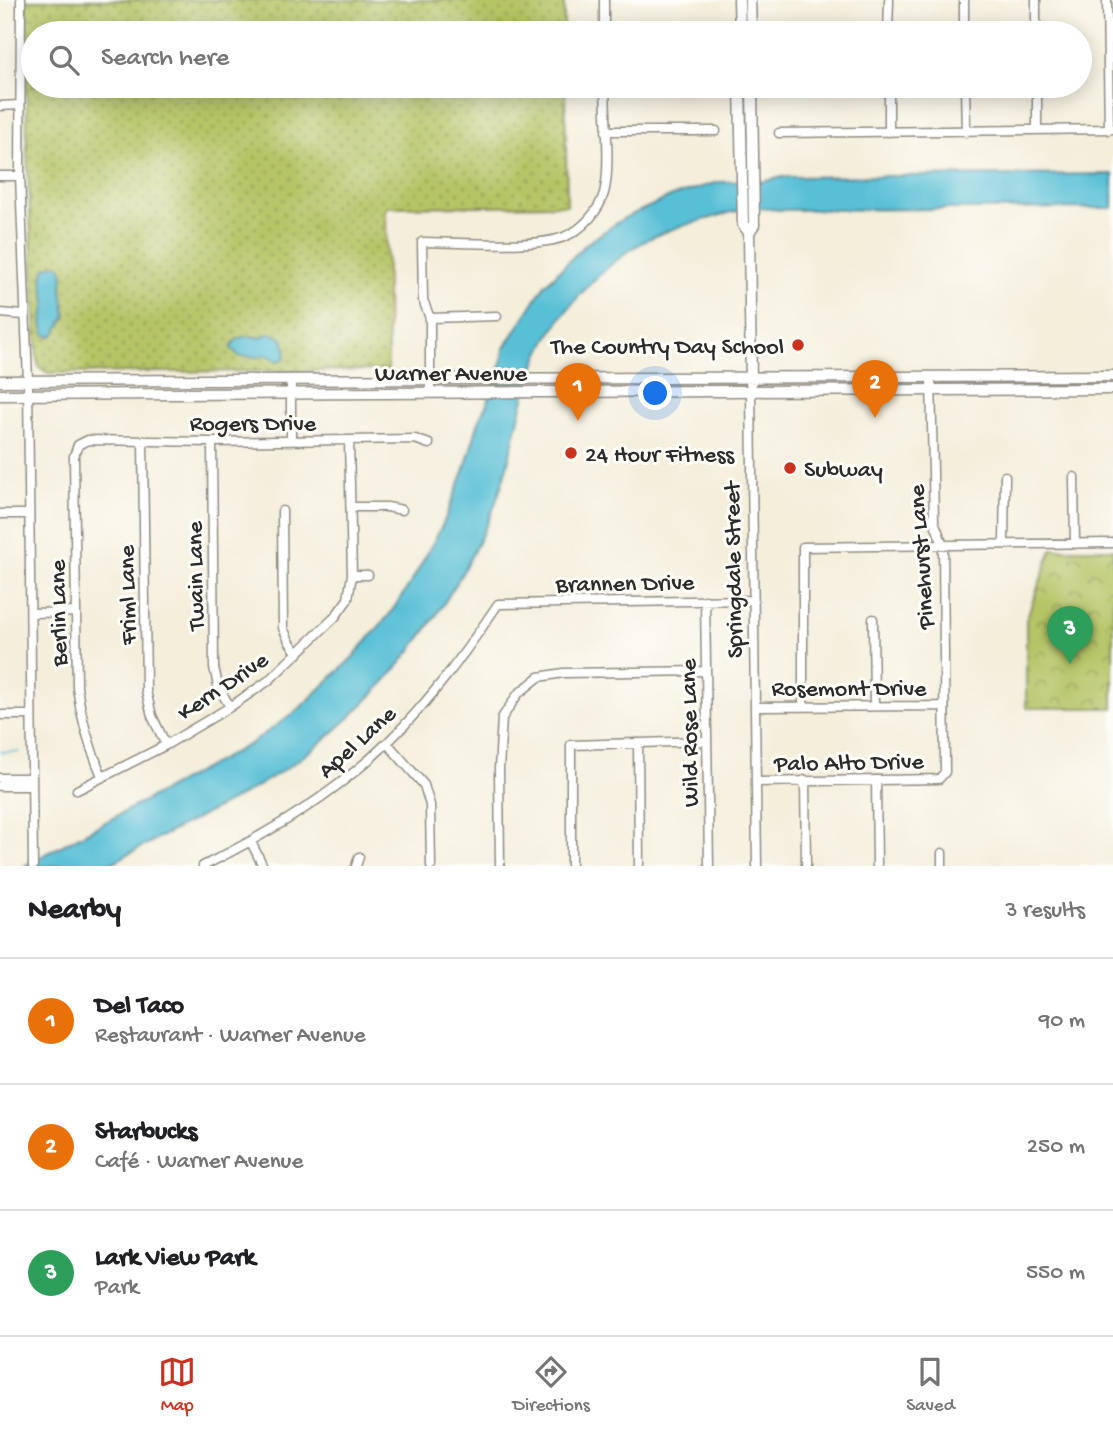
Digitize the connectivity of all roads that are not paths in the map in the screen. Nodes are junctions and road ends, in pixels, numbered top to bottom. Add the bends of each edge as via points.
1 (21, 0) edge
2 (604, 0) edge
3 (739, 0) edge
4 (750, 0) edge
5 (889, 0) edge
6 (964, 0) edge
7 (1036, 0) edge
8 (1107, 0) edge
9 (604, 21) edge
10 (740, 21) edge
11 (751, 21) edge
12 (888, 21) edge
13 (964, 21) edge
14 (1036, 21) edge
15 (1110, 60) edge
16 (605, 98) edge
17 (740, 98) edge
18 (752, 98) edge
19 (889, 98) edge
20 (965, 98) edge
21 (1037, 98) edge
22 (19, 105) junction
23 (0, 106) edge
24 (1037, 130) junction
25 (1111, 130) edge
26 (606, 131) junction
27 (716, 131) dead end
28 (889, 132) junction
29 (966, 132) junction
30 (779, 133) dead end
31 (0, 176) edge
32 (20, 176) junction
33 (749, 232) junction
34 (0, 313) edge
35 (24, 315) junction
36 (496, 316) dead end
37 (430, 318) junction
38 (1113, 376) edge
39 (931, 377) junction
40 (878, 378) junction
41 (291, 379) junction
42 (557, 379) junction
43 (598, 379) junction
44 (751, 379) junction
45 (429, 380) junction
46 (0, 381) edge
47 (28, 381) junction
48 (1113, 389) edge
49 (831, 390) junction
50 (598, 391) junction
51 (751, 391) junction
52 (931, 391) junction
53 (430, 393) junction
54 (526, 393) junction
55 (0, 395) edge
56 (28, 395) junction
57 (291, 395) junction
58 (290, 441) junction
59 (349, 441) junction
60 (143, 442) junction
61 (212, 442) junction
62 (429, 444) dead end
63 (78, 446) joint
64 (1004, 476) dead end
65 (1074, 477) dead end
66 (351, 508) junction
67 (402, 510) dead end
68 (282, 511) dead end
69 (0, 514) edge
70 (28, 514) junction
71 (1113, 543) edge
72 (1004, 544) junction
73 (1075, 544) junction
74 (943, 545) junction
75 (352, 575) junction
76 (368, 575) dead end
77 (705, 600) junction
78 (753, 600) junction
79 (498, 604) joint
80 (76, 612) junction
81 (31, 613) junction
82 (873, 619) dead end
83 (298, 654) junction
84 (706, 671) junction
85 (803, 706) junction
86 (874, 706) junction
87 (944, 706) junction
88 (230, 707) junction
89 (755, 707) junction
90 (0, 715) edge
91 (31, 715) junction
92 (707, 741) junction
93 (387, 743) junction
94 (638, 743) junction
95 (166, 745) junction
96 (102, 776) junction
97 (943, 777) joint
98 (0, 778) edge
99 (805, 780) junction
100 (876, 780) junction
101 (32, 782) junction
102 (756, 782) junction
103 (0, 786) edge
104 (77, 790) dead end
105 (251, 842) junction
106 (942, 853) dead end
107 (33, 862) edge
108 (203, 866) edge
109 (262, 866) edge
110 (431, 866) edge
111 (500, 866) edge
112 (571, 866) edge
113 (639, 866) edge
114 (709, 866) edge
115 (757, 866) edge
116 (806, 866) edge
117 (877, 866) edge
118 (942, 866) edge

1 - 22 street
2 - 9 street
3 - 10 main road
4 - 11 main road
5 - 12 street
6 - 13 street
7 - 14 street
8 - 15 street
15 - 25 street
16 - 26 street
17 - 33 main road, Springdale Street via 743,225
18 - 33 main road, Springdale Street via 754,225
19 - 28 street
20 - 29 street
21 - 24 street
22 - 23 street
22 - 32 street
24 - 25 street
24 - 29 street
26 - 27 street
26 - 37 street via 604,193 583,226 544,242 422,242 423,300
28 - 29 street
28 - 30 street
31 - 32 street
32 - 35 street
33 - 44 main road, Springdale Street
34 - 35 street
35 - 47 street
36 - 37 street
37 - 45 street
38 - 39 main road, Warner Avenue
39 - 40 main road, Warner Avenue
39 - 52 street, Pinehurst Lane
40 - 44 main road, Warner Avenue
40 - 49 main road via 833,384
41 - 45 main road, Warner Avenue
41 - 47 main road, Warner Avenue
41 - 57 street
42 - 43 main road, Warner Avenue
42 - 45 main road, Warner Avenue
42 - 54 main road via 553,387
43 - 44 main road, Warner Avenue
43 - 50 main road
44 - 51 main road, Springdale Street
45 - 53 street
46 - 47 main road, Warner Avenue
47 - 56 street
48 - 52 main road, Warner Avenue
49 - 51 main road, Warner Avenue
49 - 52 main road, Warner Avenue
50 - 51 main road, Warner Avenue
50 - 54 main road, Warner Avenue
51 - 78 street, Springdale Street
52 - 74 street, Pinehurst Lane via 934,521
53 - 54 main road, Warner Avenue
53 - 57 main road, Warner Avenue
55 - 56 main road, Warner Avenue
56 - 57 main road, Warner Avenue
56 - 70 street
57 - 58 street
58 - 59 street, Rogers Drive
58 - 61 street, Rogers Drive
59 - 62 street, Rogers Drive via 415,439
59 - 66 street, Kern Drive
60 - 61 street, Rogers Drive
60 - 63 street, Rogers Drive via 88,440
60 - 95 street, Friml Lane via 146,691
61 - 88 street, Twain Lane via 214,667
63 - 80 street, Berlin Lane via 74,456
64 - 72 street
65 - 73 street
66 - 67 street
66 - 75 street, Kern Drive
68 - 83 street via 283,628
69 - 70 street
70 - 81 street
71 - 73 street
72 - 73 street
72 - 74 street
74 - 85 street via 803,547
74 - 87 street, Pinehurst Lane
75 - 76 street
75 - 83 street, Kern Drive via 348,599
77 - 78 street, Brannen Drive
77 - 79 street, Brannen Drive
77 - 84 street, Wild Rose Lane
78 - 89 street, Springdale Street
79 - 93 street, Apel Lane via 461,659
80 - 81 street
80 - 96 street, Berlin Lane via 81,718
81 - 91 street
82 - 86 street
83 - 88 street, Kern Drive
84 - 92 street, Wild Rose Lane
84 - 111 street via 563,673 539,677 518,694 502,718
85 - 86 street, Rosemont Drive
85 - 89 street, Rosemont Drive
86 - 87 street, Rosemont Drive
87 - 97 street, Pinehurst Lane
88 - 95 street, Kern Drive
89 - 102 street, Springdale Street
90 - 91 street
91 - 101 street
92 - 94 street
92 - 114 street, Wild Rose Lane
93 - 105 street, Apel Lane via 325,795
93 - 110 street via 424,785 430,805
94 - 112 street via 571,745
94 - 113 street
95 - 96 street, Kern Drive
96 - 104 street, Kern Drive
97 - 100 street, Palo Alto Drive
98 - 101 street
99 - 100 street, Palo Alto Drive
99 - 102 street, Palo Alto Drive
99 - 116 street
100 - 117 street
101 - 103 street
101 - 107 street
102 - 115 street, Springdale Street
105 - 108 street, Apel Lane
105 - 109 street
106 - 118 street

